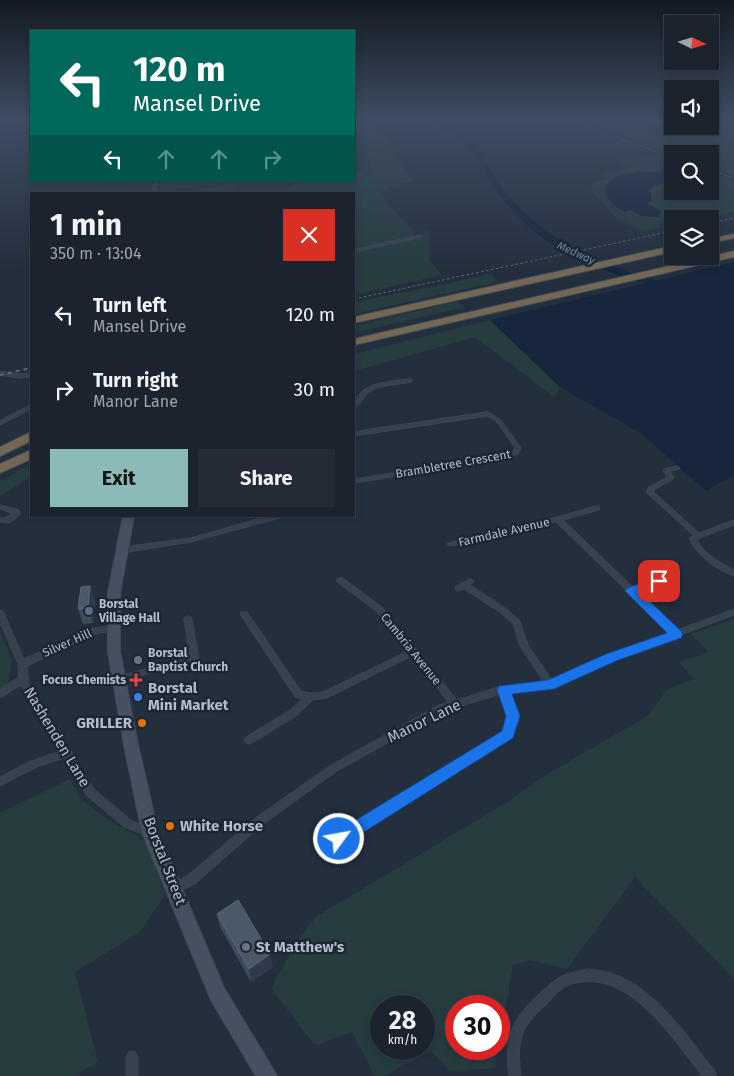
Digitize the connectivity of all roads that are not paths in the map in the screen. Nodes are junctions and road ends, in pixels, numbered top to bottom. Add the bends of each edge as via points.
1 (421, 236) dead end
2 (734, 236) edge
3 (719, 239) edge
4 (355, 251) edge
5 (664, 251) edge
6 (734, 254) edge
7 (355, 320) edge
8 (355, 342) edge
9 (0, 373) edge
10 (30, 375) edge
11 (410, 381) dead end
12 (355, 405) edge
13 (30, 408) edge
14 (0, 423) edge
15 (355, 434) edge
16 (30, 437) edge
17 (0, 452) edge
18 (30, 454) edge
19 (677, 468) dead end
20 (0, 469) edge
21 (355, 481) edge
22 (0, 507) edge
23 (596, 508) dead end
24 (129, 517) edge
25 (273, 517) edge
26 (558, 519) junction
27 (0, 520) edge
28 (734, 522) edge
29 (698, 536) junction
30 (450, 544) dead end
31 (122, 550) junction
32 (734, 573) edge
33 (673, 576) dead end
34 (340, 580) dead end
35 (464, 585) dead end
36 (632, 591) junction
37 (734, 612) edge
38 (0, 613) edge
39 (244, 614) dead end
40 (188, 619) dead end
41 (113, 629) junction
42 (676, 634) junction
43 (413, 652) junction
44 (22, 664) junction
45 (24, 678) junction
46 (118, 678) junction
47 (551, 685) junction
48 (504, 690) junction
49 (0, 693) edge
50 (311, 698) junction
51 (454, 703) junction
52 (249, 740) dead end
53 (68, 754) junction
54 (0, 782) edge
55 (150, 832) junction
56 (339, 839) dead end
57 (175, 889) junction
58 (132, 1057) dead end
59 (132, 1076) edge
60 (267, 1076) edge
61 (515, 1076) edge
62 (710, 1076) edge

1 - 4 street
2 - 3 highway
5 - 7 highway
6 - 8 highway
9 - 10 street
11 - 12 street via 372,388 363,393
13 - 14 street
15 - 21 street, Brambletree Crescent via 488,414 499,420 518,448 516,453 505,457
16 - 17 highway
18 - 20 highway
19 - 29 street via 666,470 671,478 650,492
22 - 27 street via 16,512 6,521
23 - 26 street, Farmdale Avenue
24 - 31 street, Borstal Street
25 - 31 street via 191,540
26 - 30 street, Farmdale Avenue
26 - 36 street, Farmdale Avenue
28 - 29 street
29 - 32 street via 693,538 701,553
31 - 41 street, Borstal Street via 114,593
33 - 36 street
34 - 43 street, Cambria Avenue via 379,609
35 - 47 street via 517,622 524,646
36 - 42 street, Farmdale Avenue
37 - 42 street, Manor Lane
38 - 44 street, Nashenden Lane
39 - 50 street via 298,694
40 - 46 street via 195,659
41 - 44 street, Silver Hill via 90,632
41 - 46 street, Borstal Street
42 - 47 street, Manor Lane
43 - 50 street via 324,696
43 - 51 street, Cambria Avenue
44 - 45 street, Nashenden Lane
45 - 49 street
45 - 53 street, Nashenden Lane via 25,685
46 - 55 street, Borstal Street
47 - 48 street, Manor Lane
48 - 51 street, Manor Lane
48 - 56 street via 513,716 508,734
50 - 52 street
51 - 57 street, Manor Lane via 334,768 258,822 192,879
53 - 54 street via 34,764
53 - 55 street, Nashenden Lane via 90,792 128,824
55 - 57 street, Borstal Street
57 - 60 street, Borstal Street via 217,994
58 - 59 street
61 - 62 street via 512,1050 521,1020 564,981 597,974 622,982 649,1003

